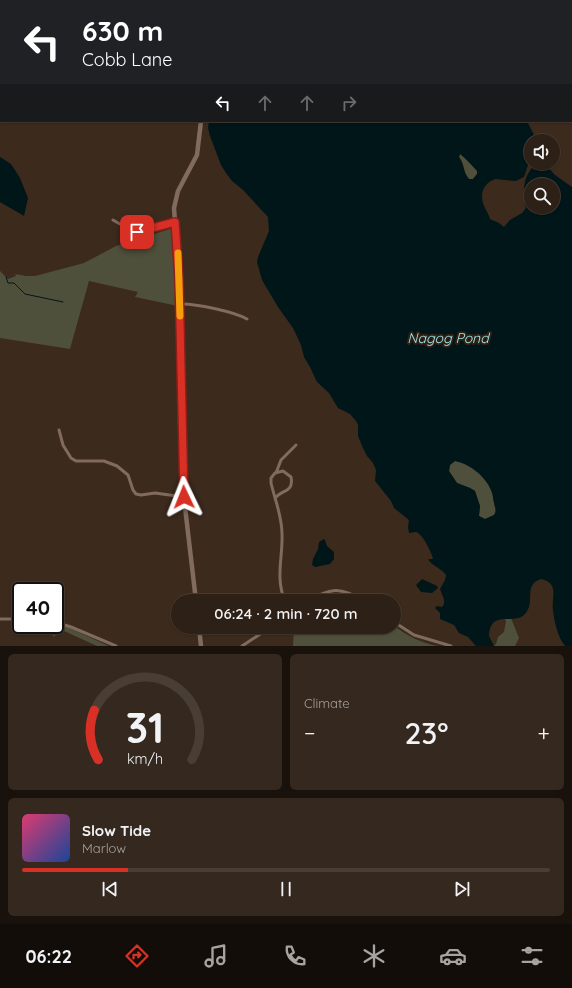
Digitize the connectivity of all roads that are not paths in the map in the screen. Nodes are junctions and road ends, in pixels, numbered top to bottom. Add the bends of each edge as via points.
1 (201, 122) edge
2 (113, 220) dead end
3 (175, 222) junction
4 (180, 304) junction
5 (247, 319) dead end
6 (59, 430) dead end
7 (296, 445) dead end
8 (276, 472) junction
9 (184, 497) junction
10 (275, 498) junction
11 (195, 594) edge
12 (283, 594) edge
13 (324, 594) edge
14 (351, 594) edge
15 (12, 618) edge
16 (0, 619) edge
17 (64, 624) edge
18 (401, 627) edge
19 (200, 634) edge
20 (260, 634) edge
21 (116, 646) edge
22 (201, 646) edge
23 (242, 646) edge
24 (451, 646) edge

1 - 3 street via 198,155 175,200
2 - 3 street via 137,232
3 - 4 street
4 - 5 street via 236,314
4 - 9 street
6 - 9 street via 62,444 72,460 104,461 117,466 128,475 136,494 155,493
7 - 8 street via 281,460
8 - 10 street via 271,483
8 - 10 street via 286,472 292,482 290,488
9 - 11 street
10 - 12 street via 282,528 279,575
13 - 14 street via 334,590
15 - 16 street
17 - 21 street
18 - 24 street via 414,635
19 - 22 street
20 - 23 street

